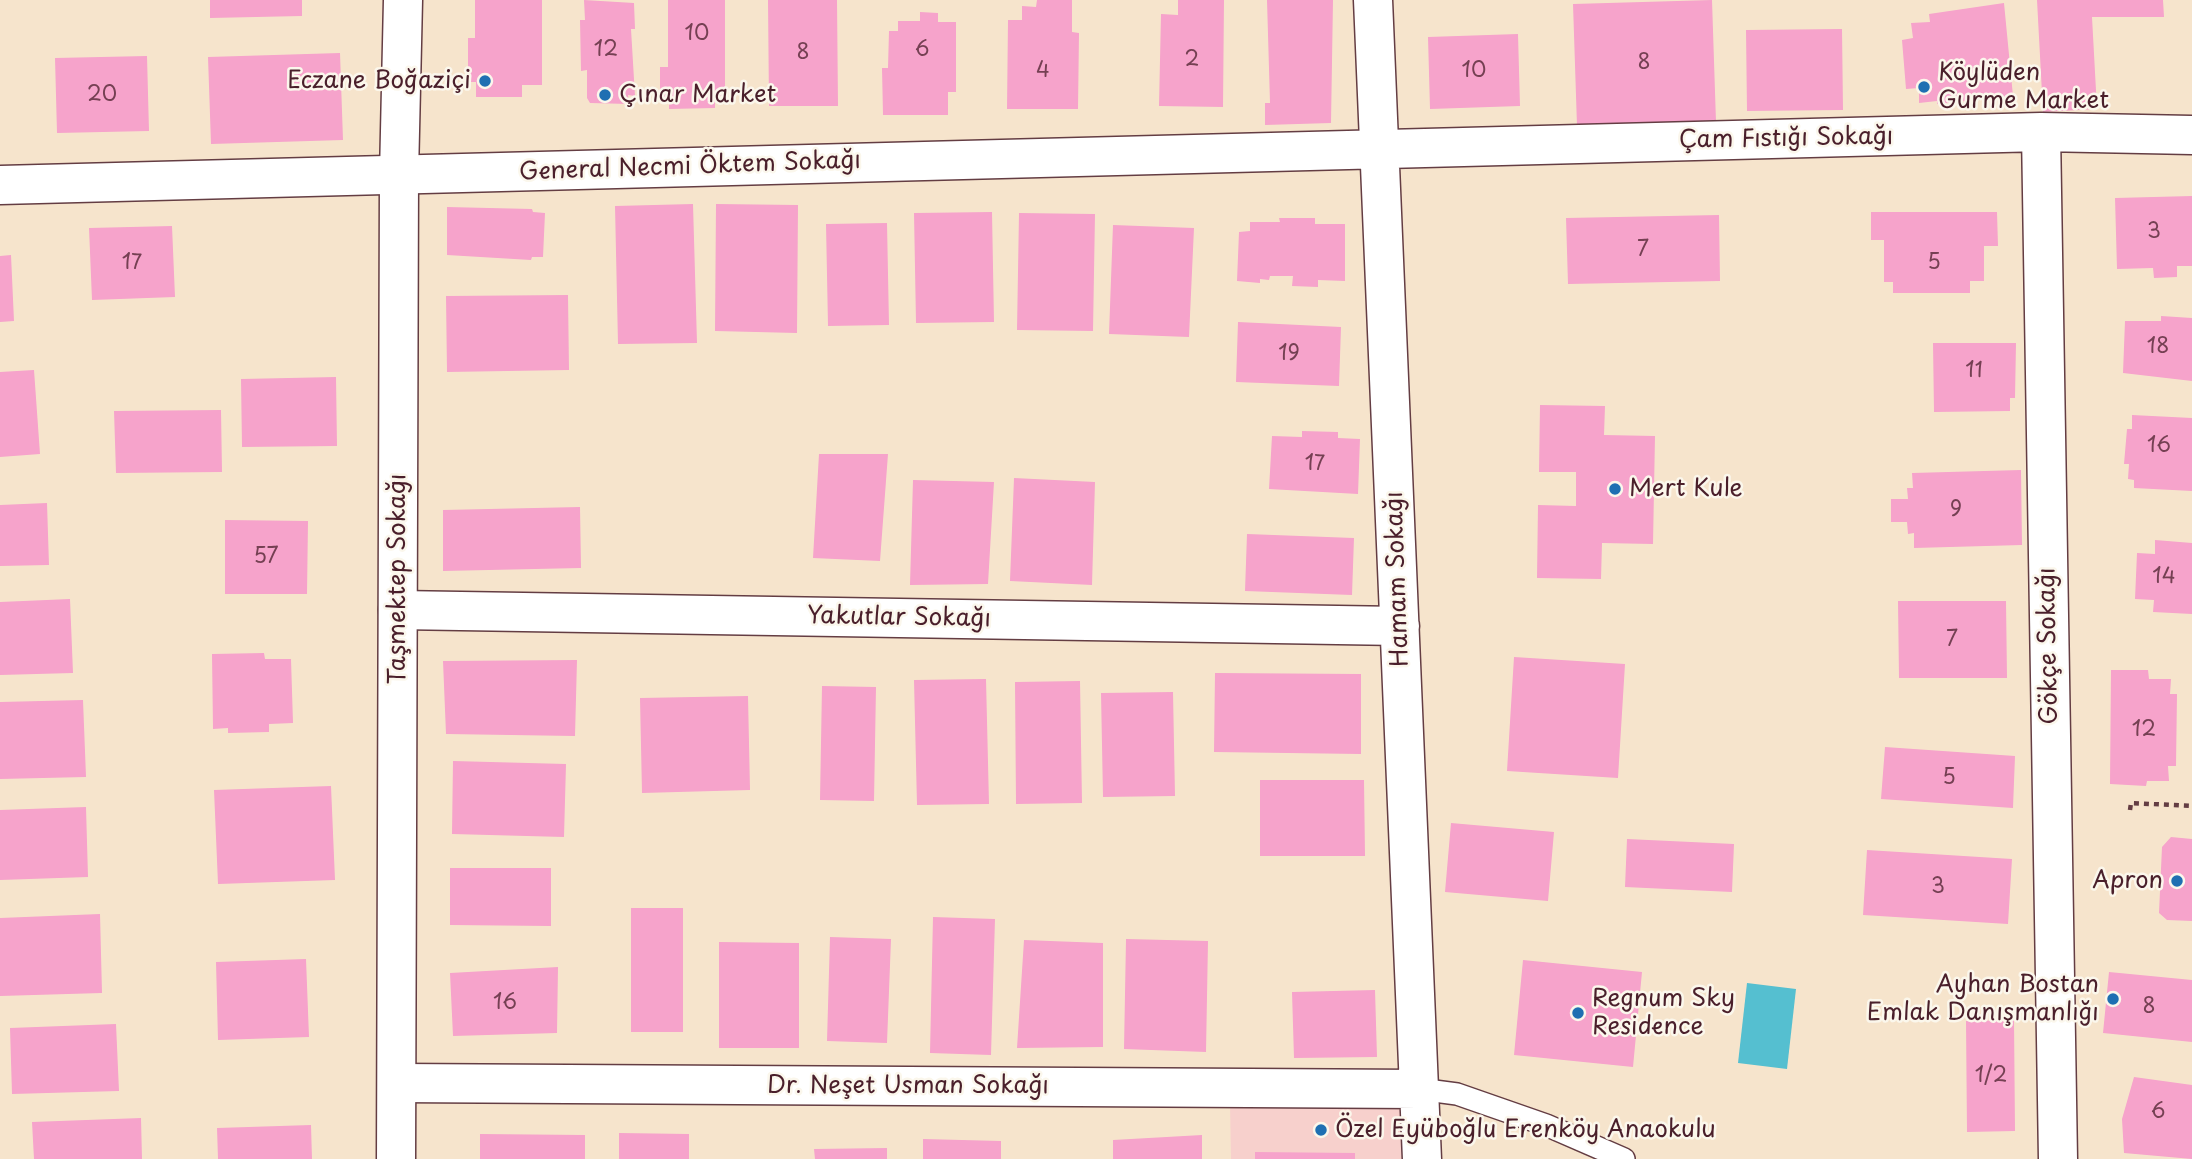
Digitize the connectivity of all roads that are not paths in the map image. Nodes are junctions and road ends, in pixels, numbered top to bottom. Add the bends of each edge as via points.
1 (403, 0) edge
2 (1373, 0) edge
3 (2041, 132) junction
4 (2192, 135) edge
5 (1379, 149) junction
6 (399, 175) junction
7 (0, 185) edge
8 (398, 610) junction
9 (1400, 626) junction
10 (397, 1083) junction
11 (1419, 1089) junction
12 (396, 1159) edge
13 (1422, 1159) edge
14 (1624, 1159) edge
15 (2057, 1159) edge

1 - 6 street, Taşmektep Sokağı
2 - 5 street, Hamam Sokağı
3 - 4 street, Çam Fıstığı Sokağı
3 - 5 street, Çam Fıstığı Sokağı
3 - 15 street, Gökçe Sokağı
5 - 6 street, General Necmi Öktem Sokağı
5 - 9 street, Hamam Sokağı
6 - 7 street, General Necmi Öktem Sokağı
6 - 8 street, Taşmektep Sokağı
8 - 9 street, Yakutlar Sokağı
8 - 10 street, Taşmektep Sokağı
9 - 11 street, Hamam Sokağı
10 - 11 street, Dr. Neşet Usman Sokağı
10 - 12 street, Taşmektep Sokağı
11 - 13 street, Hamam Sokağı
11 - 14 lane via 1457,1094

